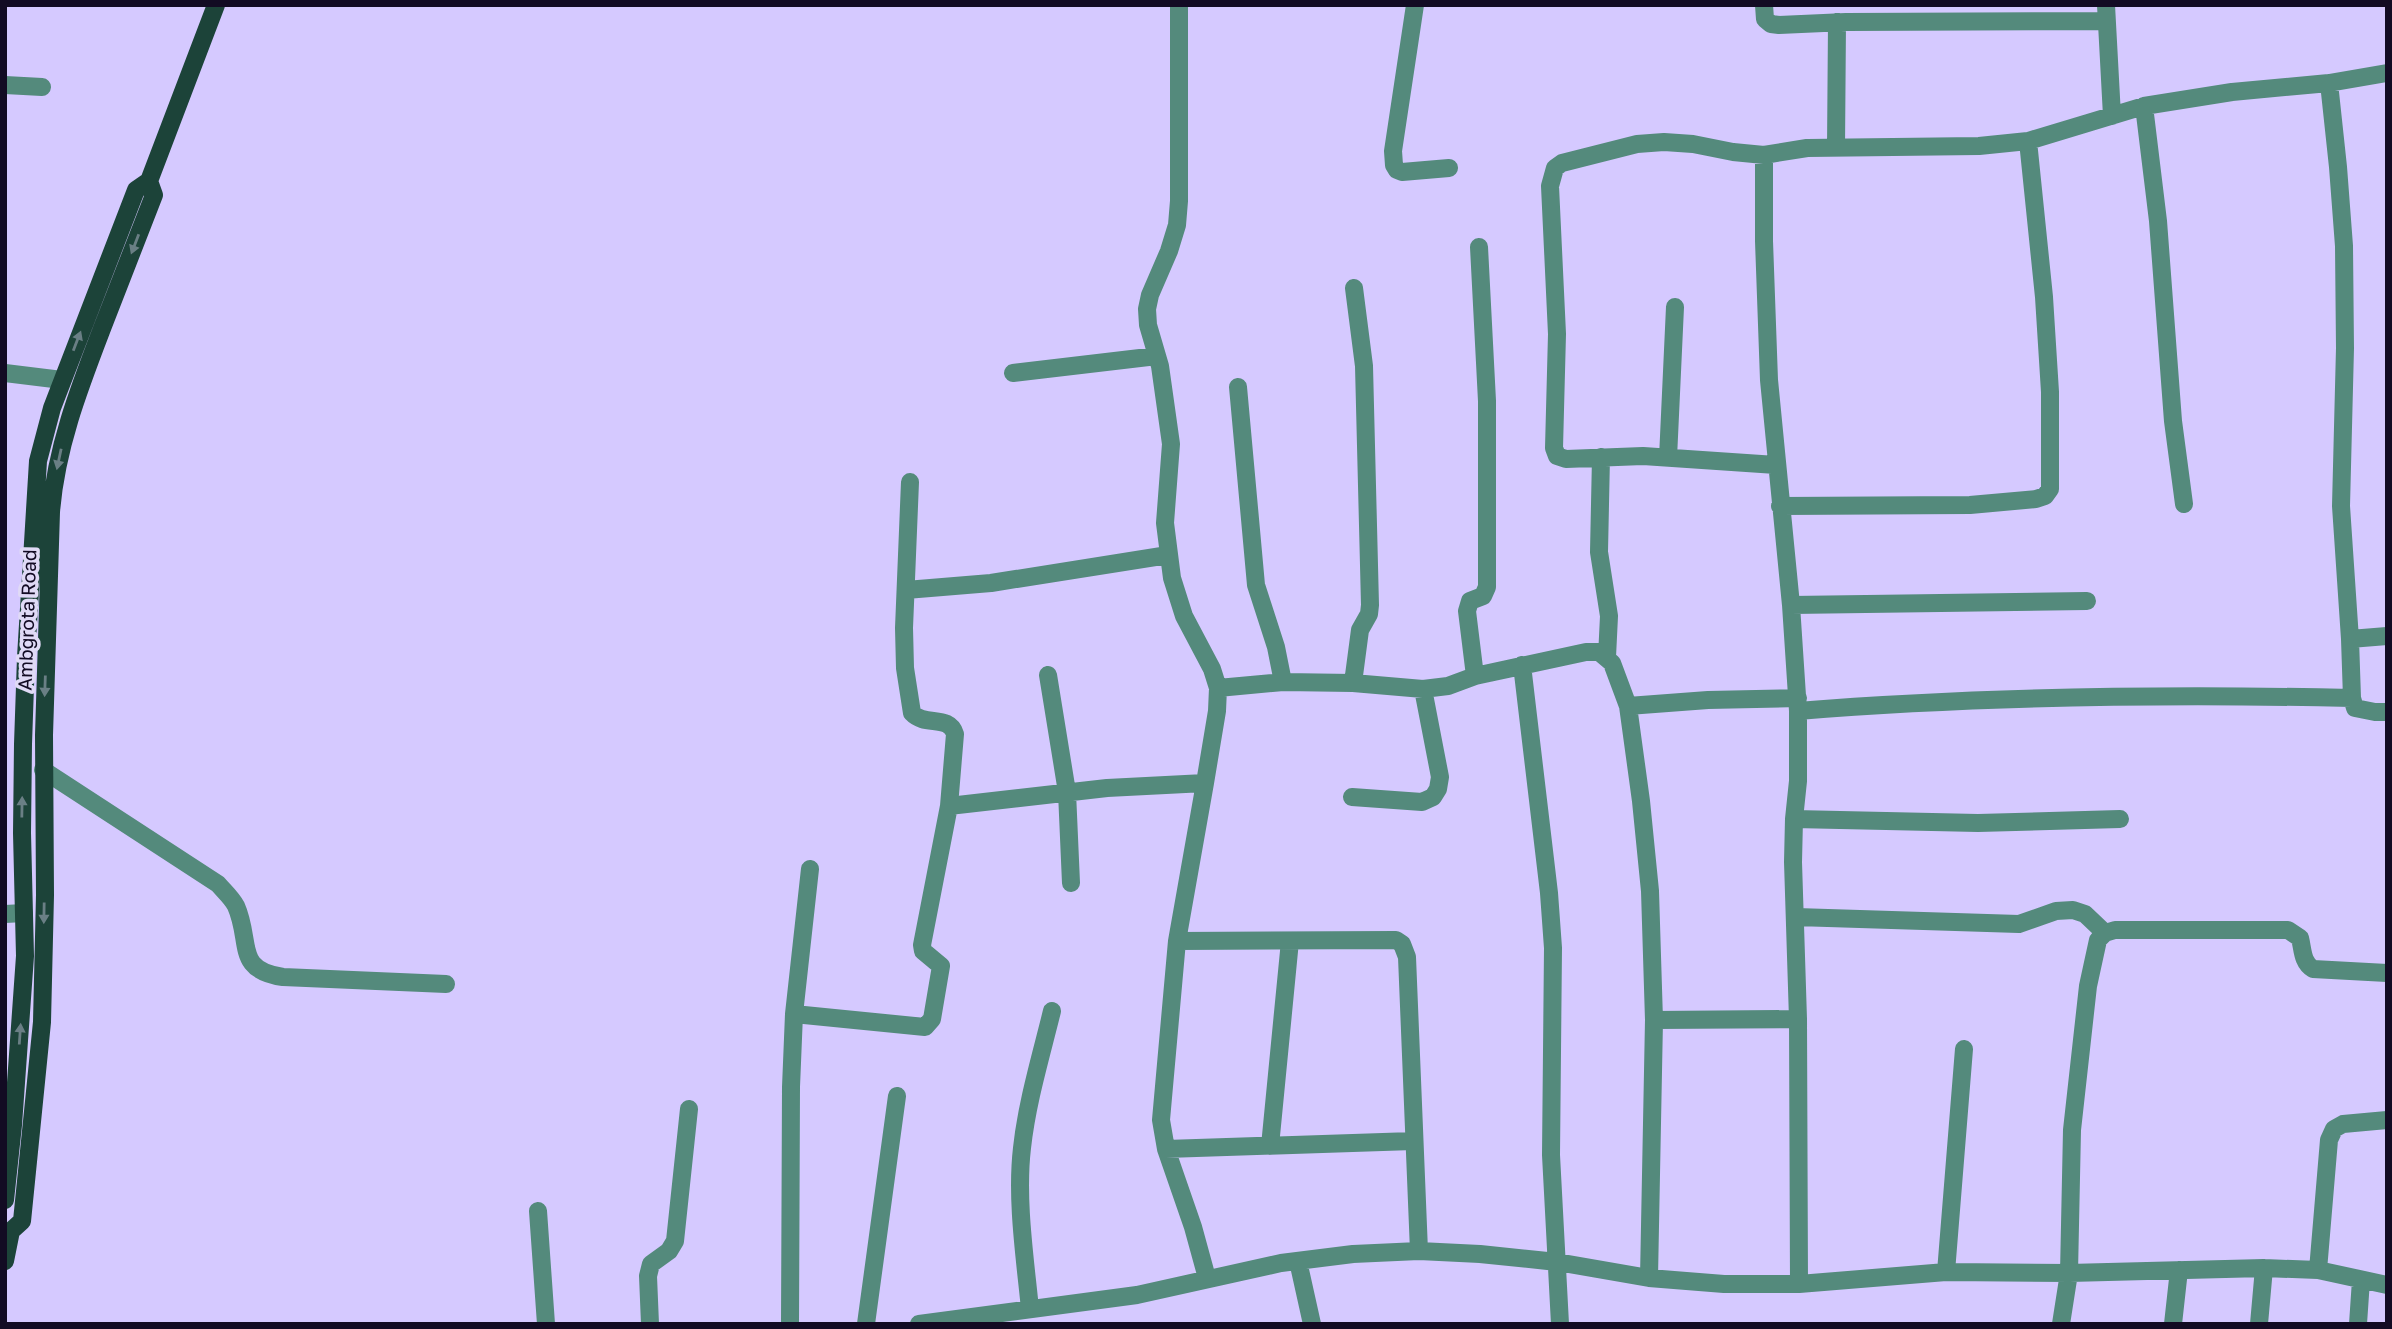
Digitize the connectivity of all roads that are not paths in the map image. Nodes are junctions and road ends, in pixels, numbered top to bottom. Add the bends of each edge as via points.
1 (216, 5) edge
2 (1179, 5) edge
3 (1415, 5) edge
4 (1764, 5) edge
5 (2106, 13) edge
6 (1838, 22) junction
7 (2387, 73) edge
8 (2329, 83) junction
9 (5, 85) edge
10 (42, 87) dead end
11 (2144, 106) junction
12 (2112, 116) junction
13 (2028, 141) junction
14 (1836, 148) junction
15 (1764, 155) junction
16 (1449, 168) dead end
17 (149, 181) junction
18 (1479, 247) dead end
19 (1354, 289) dead end
20 (1675, 307) dead end
21 (1157, 356) junction
22 (5, 373) edge
23 (1013, 373) dead end
24 (62, 380) junction
25 (1238, 387) dead end
26 (1601, 457) junction
27 (1668, 457) junction
28 (1776, 464) junction
29 (910, 482) dead end
30 (2185, 504) dead end
31 (1780, 506) junction
32 (1168, 555) junction
33 (906, 590) junction
34 (2087, 601) dead end
35 (1791, 604) junction
36 (2387, 636) edge
37 (2350, 639) junction
38 (1606, 657) junction
39 (1522, 665) junction
40 (1048, 675) dead end
41 (1475, 676) junction
42 (1283, 682) junction
43 (1353, 683) junction
44 (1218, 688) junction
45 (1423, 689) junction
46 (2352, 698) junction
47 (1798, 705) junction
48 (1628, 706) junction
49 (2387, 712) edge
50 (43, 770) junction
51 (1205, 783) junction
52 (1068, 792) junction
53 (1352, 797) dead end
54 (949, 806) junction
55 (2120, 819) dead end
56 (1794, 820) junction
57 (810, 869) dead end
58 (1071, 883) dead end
59 (24, 913) junction
60 (5, 914) edge
61 (1796, 917) junction
62 (2105, 933) junction
63 (1177, 941) junction
64 (1290, 941) junction
65 (2387, 973) edge
66 (446, 984) dead end
67 (1052, 1011) dead end
68 (794, 1014) junction
69 (1798, 1019) junction
70 (1654, 1020) junction
71 (1964, 1049) dead end
72 (897, 1096) dead end
73 (689, 1108) dead end
74 (2387, 1120) edge
75 (1413, 1141) junction
76 (1270, 1146) junction
77 (1166, 1149) junction
78 (5, 1199) edge
79 (538, 1211) dead end
80 (8, 1228) edge
81 (1419, 1251) junction
82 (5, 1261) edge
83 (1298, 1261) junction
84 (1557, 1262) junction
85 (2264, 1268) junction
86 (2179, 1270) junction
87 (2318, 1270) junction
88 (1946, 1272) junction
89 (2069, 1273) junction
90 (1207, 1278) junction
91 (1649, 1278) junction
92 (2361, 1279) junction
93 (1799, 1284) junction
94 (2387, 1285) edge
95 (1030, 1309) junction
96 (546, 1324) edge
97 (650, 1324) edge
98 (790, 1324) edge
99 (866, 1324) edge
100 (919, 1324) edge
101 (1312, 1324) edge
102 (1560, 1324) edge
103 (2061, 1324) edge
104 (2173, 1324) edge
105 (2259, 1324) edge
106 (2358, 1324) edge

1 - 17 main road, Ambgrota Road
2 - 21 street via 1177,225 1147,310
3 - 16 street via 1394,165 1402,172
4 - 6 street via 1765,19 1771,24
5 - 6 street
5 - 12 street
6 - 14 street
7 - 8 street
8 - 11 street
8 - 37 street via 2344,246 2341,506
9 - 10 street
11 - 12 street
11 - 30 street
12 - 13 street
13 - 14 street
13 - 31 street via 2050,392 2050,488 2045,496 1970,505
14 - 15 street
15 - 26 street via 1664,142 1637,144 1555,168 1549,186 1557,334 1554,448 1557,456 1566,459
15 - 28 street via 1766,314
24 -> 17 main road via 136,190
17 -> 50 main road, Ambgrota Road via 154,195 77,397 55,480
18 - 41 street via 1487,401 1487,574 1486,593 1470,601 1467,611
19 - 43 street via 1364,366 1370,605 1360,630
20 - 27 street
21 - 23 street
21 - 32 street via 1171,444
22 - 24 street
59 -> 24 main road via 26,657 37,468
25 - 42 street via 1256,585
26 - 27 street
26 - 38 street via 1599,552 1609,616
27 - 28 street
28 - 31 street
29 - 33 street
31 - 35 street
32 - 33 street via 1004,581
32 - 44 street via 1184,616
33 - 54 street via 905,668 912,713 921,720 946,723 955,734
34 - 35 street
35 - 47 street
36 - 37 street
37 - 46 street
38 - 39 street via 1586,652
38 - 48 street
39 - 41 street
39 - 84 street via 1553,948 1551,1155
40 - 52 street
41 - 45 street
42 - 43 street
42 - 44 street
43 - 45 street
44 - 51 street
45 - 53 street via 1440,776 1433,797 1422,802
46 - 47 street via 2116,697
46 - 49 street via 2356,708
47 - 48 street via 1708,700
47 - 56 street
48 - 70 street via 1650,891
50 - 66 street via 218,884 235,904 254,968 283,977
50 -> 80 main road, Ambgrota Road via 40,1050 22,1221
51 - 52 street
51 - 63 street
52 - 54 street
52 - 58 street
54 - 68 street via 922,944 923,951 941,966 932,1020 918,1026
55 - 56 street via 1978,824
56 - 61 street
57 - 68 street
59 - 60 street
78 -> 59 main road via 25,956
61 - 62 street via 2019,924 2073,910 2085,914
61 - 69 street
62 - 65 street via 2288,930 2300,938 2304,958 2313,969
62 - 89 street via 2095,950 2079,1055
63 - 64 street
63 - 77 street via 1162,1087
64 - 75 street via 1395,940 1406,949
64 - 76 street
67 - 95 street via 1021,1150
68 - 98 street
69 - 70 street
69 - 93 street
70 - 91 street
71 - 88 street
72 - 99 street
73 - 97 street via 675,1241 651,1264 648,1276
74 - 87 street via 2334,1129 2329,1140
75 - 76 street
75 - 81 street
76 - 77 street
77 - 90 street
79 - 96 street
80 - 82 main road, Ambgrota Road
81 - 83 street
81 - 84 street
83 - 90 street
83 - 101 street
84 - 91 street
84 - 102 street
85 - 86 street
85 - 87 street
85 - 105 street
86 - 89 street
86 - 104 street
87 - 92 street
88 - 89 street
88 - 93 street
89 - 103 street
90 - 95 street via 1137,1295
91 - 93 street
92 - 94 street
92 - 106 street
95 - 100 street

